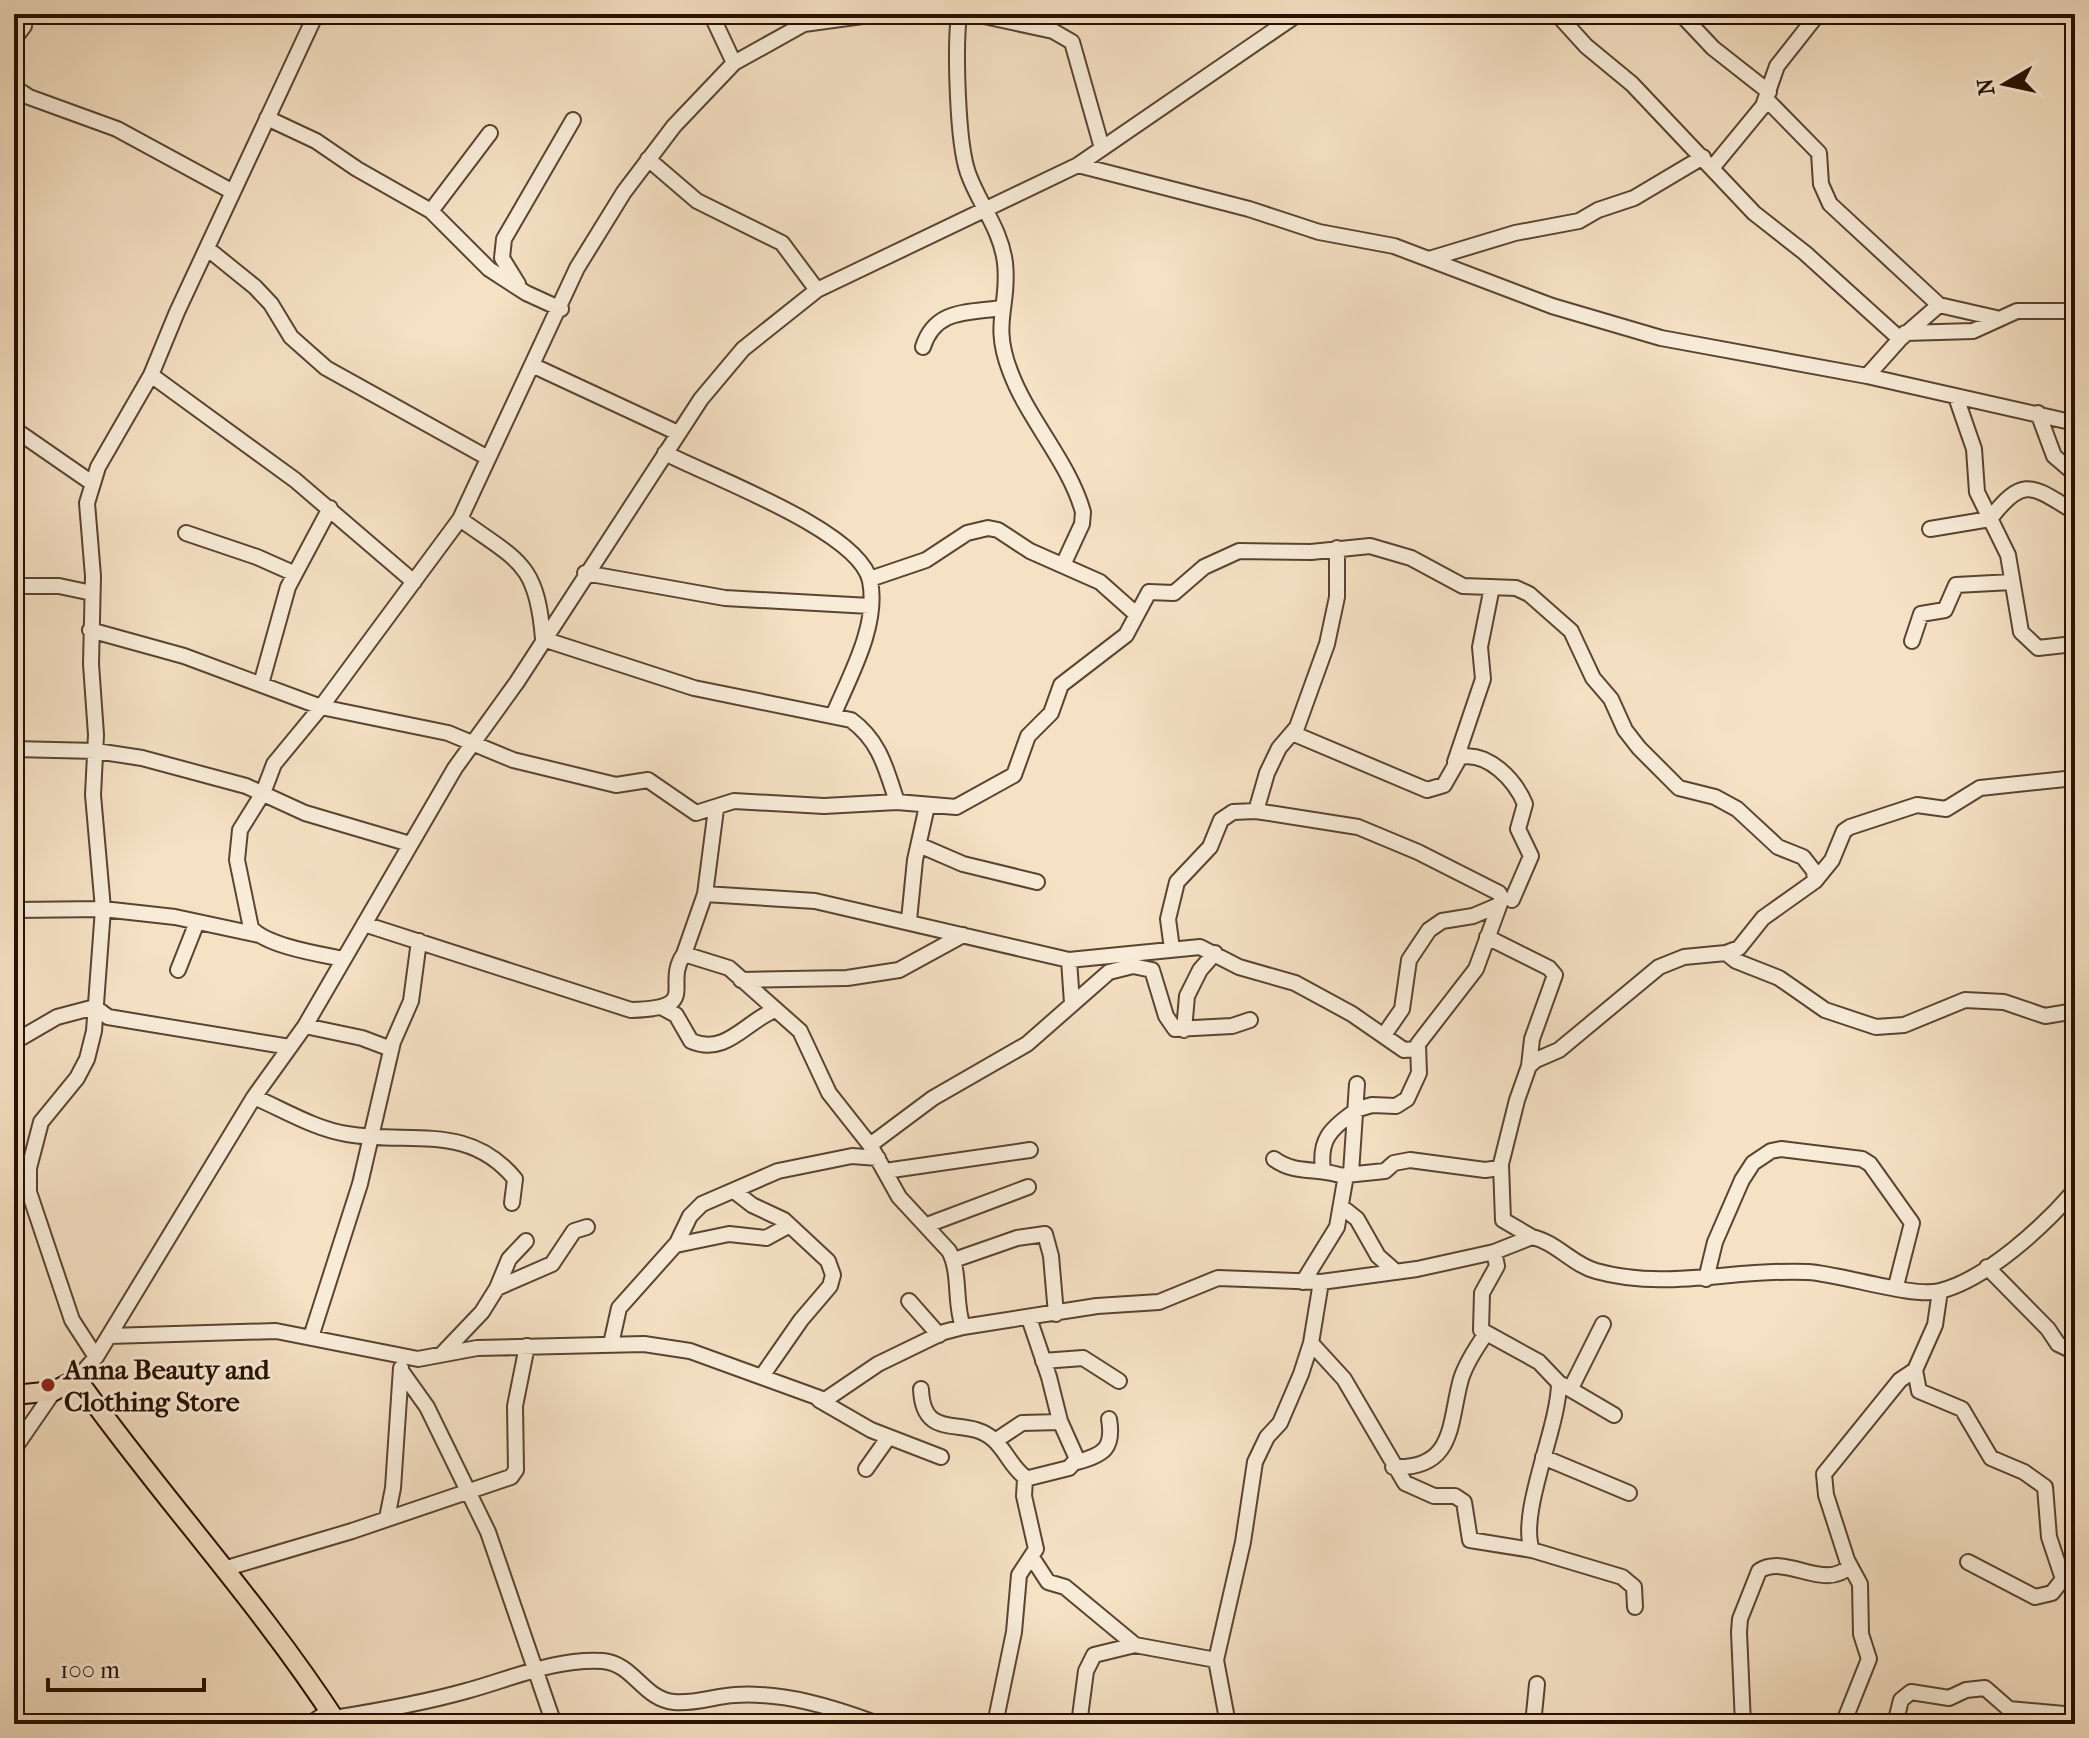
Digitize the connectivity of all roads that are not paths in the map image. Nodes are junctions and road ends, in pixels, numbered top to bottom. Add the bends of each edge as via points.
1 (316, 14) edge
2 (711, 14) edge
3 (877, 14) edge
4 (959, 14) edge
5 (975, 14) edge
6 (1298, 14) edge
7 (1557, 14) edge
8 (1681, 14) edge
9 (1818, 14) edge
10 (24, 26) dead end
11 (14, 39) edge
12 (734, 63) junction
13 (14, 87) edge
14 (1768, 96) junction
15 (267, 118) junction
16 (573, 120) dead end
17 (490, 133) dead end
18 (1102, 148) junction
19 (648, 159) junction
20 (1708, 162) junction
21 (1078, 165) junction
22 (233, 192) junction
23 (431, 211) junction
24 (987, 211) junction
25 (208, 249) junction
26 (1429, 259) junction
27 (817, 290) junction
28 (526, 293) junction
29 (1939, 305) junction
30 (1001, 308) junction
31 (561, 309) junction
32 (2073, 311) edge
33 (1996, 318) junction
34 (1903, 336) junction
35 (923, 347) dead end
36 (534, 366) junction
37 (151, 375) junction
38 (1867, 376) junction
39 (1956, 397) junction
40 (2038, 413) junction
41 (2075, 423) edge
42 (14, 429) edge
43 (678, 433) junction
44 (665, 453) junction
45 (488, 458) junction
46 (2075, 474) edge
47 (92, 483) junction
48 (330, 508) junction
49 (2075, 512) edge
50 (460, 519) junction
51 (1990, 519) junction
52 (1930, 529) dead end
53 (186, 533) dead end
54 (1337, 548) junction
55 (1063, 565) junction
56 (293, 573) junction
57 (585, 573) junction
58 (870, 579) junction
59 (414, 582) junction
60 (2012, 582) junction
61 (14, 586) edge
62 (1492, 587) junction
63 (92, 593) junction
64 (870, 606) junction
65 (1136, 614) junction
66 (90, 630) junction
67 (543, 639) junction
68 (1912, 641) dead end
69 (2075, 648) edge
70 (261, 684) junction
71 (321, 707) junction
72 (833, 716) junction
73 (1292, 733) junction
74 (473, 743) junction
75 (14, 749) edge
76 (96, 751) junction
77 (1455, 762) junction
78 (2075, 778) edge
79 (263, 793) junction
80 (897, 802) junction
81 (927, 806) junction
82 (716, 809) junction
83 (1256, 811) junction
84 (410, 844) junction
85 (919, 845) junction
86 (1815, 881) junction
87 (1037, 882) dead end
88 (705, 894) junction
89 (1506, 902) junction
90 (103, 909) junction
91 (14, 910) edge
92 (909, 920) junction
93 (197, 922) junction
94 (364, 924) junction
95 (259, 935) junction
96 (963, 935) junction
97 (1487, 937) junction
98 (419, 941) junction
99 (1172, 949) junction
100 (1215, 953) junction
101 (1726, 953) junction
102 (684, 954) junction
103 (343, 959) junction
104 (1069, 960) junction
105 (178, 970) dead end
106 (741, 980) junction
107 (1072, 1003) junction
108 (95, 1007) junction
109 (663, 1008) junction
110 (775, 1010) junction
111 (2075, 1011) edge
112 (1250, 1020) dead end
113 (305, 1026) junction
114 (1184, 1030) junction
115 (1384, 1035) junction
116 (14, 1042) edge
117 (290, 1047) junction
118 (391, 1049) junction
119 (1416, 1049) junction
120 (1529, 1066) junction
121 (1357, 1084) dead end
122 (254, 1097) junction
123 (1354, 1111) junction
124 (370, 1136) junction
125 (1030, 1150) dead end
126 (878, 1158) junction
127 (1274, 1159) dead end
128 (1501, 1165) junction
129 (1323, 1170) junction
130 (1348, 1175) junction
131 (1028, 1187) dead end
132 (2075, 1190) edge
133 (734, 1191) junction
134 (512, 1203) dead end
135 (1342, 1207) junction
136 (927, 1225) junction
137 (788, 1226) junction
138 (587, 1227) dead end
139 (1532, 1237) junction
140 (526, 1241) dead end
141 (676, 1245) junction
142 (1494, 1252) junction
143 (954, 1260) junction
144 (1987, 1267) junction
145 (1395, 1271) junction
146 (1706, 1279) junction
147 (1303, 1282) junction
148 (1321, 1282) junction
149 (1896, 1286) junction
150 (497, 1288) junction
151 (1940, 1291) junction
152 (909, 1301) dead end
153 (1056, 1314) junction
154 (1029, 1318) junction
155 (1603, 1324) dead end
156 (963, 1327) junction
157 (939, 1335) junction
158 (1485, 1335) junction
159 (109, 1336) junction
160 (311, 1337) junction
161 (1311, 1343) junction
162 (611, 1344) junction
163 (527, 1346) junction
164 (2075, 1352) edge
165 (442, 1354) junction
166 (96, 1357) junction
167 (1043, 1361) junction
168 (401, 1364) junction
169 (1915, 1370) junction
170 (762, 1376) junction
171 (77, 1379) junction
172 (1119, 1381) dead end
173 (1565, 1386) junction
174 (921, 1389) dead end
175 (54, 1391) junction
176 (14, 1395) edge
177 (819, 1400) junction
178 (1614, 1415) dead end
179 (1109, 1419) dead end
180 (1060, 1422) junction
181 (888, 1438) junction
182 (995, 1441) junction
183 (14, 1449) edge
184 (941, 1457) dead end
185 (1543, 1457) junction
186 (1077, 1462) junction
187 (1393, 1467) junction
188 (866, 1469) dead end
189 (1026, 1478) junction
190 (469, 1493) junction
191 (1629, 1493) dead end
192 (387, 1518) junction
193 (1532, 1550) junction
194 (1033, 1559) junction
195 (1968, 1562) dead end
196 (1850, 1566) junction
197 (227, 1568) junction
198 (1635, 1607) dead end
199 (1135, 1645) junction
200 (1216, 1660) junction
201 (538, 1669) junction
202 (1537, 1684) dead end
203 (2075, 1715) edge
204 (333, 1718) edge
205 (310, 1724) edge
206 (554, 1724) edge
207 (878, 1724) edge
208 (995, 1724) edge
209 (1079, 1724) edge
210 (1228, 1724) edge
211 (1533, 1724) edge
212 (1743, 1724) edge
213 (1843, 1724) edge
214 (1895, 1724) edge

1 - 15 street
2 - 12 street
3 - 12 street via 804,24
4 - 24 street via 963,152
5 - 18 street via 1053,31 1072,42
6 - 18 street
7 - 20 street
8 - 14 street
9 - 14 street via 1777,66
10 - 11 street
12 - 19 street
13 - 22 street via 117,129
14 - 20 street
14 - 29 street via 1819,153 1821,184 1830,204
15 - 22 street
15 - 23 street via 316,141
16 - 28 street via 504,239 504,265
17 - 23 street
18 - 21 street
19 - 27 street via 697,201 782,243
19 - 31 street via 588,247
20 - 26 street via 1579,221 1515,233
20 - 34 street via 1754,213
21 - 24 street
21 - 26 street
22 - 25 street
23 - 28 street via 489,269
24 - 27 street
24 - 30 street via 1005,262
25 - 37 street
25 - 45 street via 255,287 291,337 326,368
26 - 38 street via 1552,306 1645,334
27 - 43 street via 733,359
28 - 31 street
29 - 33 street
29 - 34 street
30 - 35 street via 939,320
30 - 55 street via 999,334 1010,371 1083,512
31 - 36 street
32 - 33 street via 2017,311
33 - 34 street via 1973,331
34 - 38 street
36 - 43 street
36 - 45 street
37 - 47 street
37 - 48 street
38 - 39 street
39 - 40 street
39 - 51 street via 1974,449 1977,492
40 - 41 street
40 - 46 street via 2054,456
42 - 47 street
43 - 44 street
44 - 57 street
44 - 58 street via 806,519
45 - 50 street
47 - 63 street via 86,521
48 - 56 street
48 - 59 street
49 - 51 street via 2043,490 2018,490
50 - 59 street
50 - 67 street via 527,571 539,595
51 - 52 street
51 - 60 street via 2008,555
53 - 56 street
54 - 62 street via 1387,549 1463,586
54 - 65 street via 1223,555 1174,593 1149,592
54 - 73 street via 1335,615
55 - 58 street via 988,528 967,533 926,560
55 - 65 street via 1112,589
56 - 70 street
57 - 64 street via 725,598
57 - 67 street
58 - 64 street
59 - 71 street
60 - 68 street via 1956,585 1945,610 1921,614
60 - 69 street via 2021,632 2028,642 2038,648
61 - 63 street via 59,586
62 - 77 street via 1480,647 1482,685
62 - 86 street via 1529,594 1571,631 1625,730 1674,783 1737,809 1778,847 1803,857
63 - 66 street
64 - 72 street via 859,655
65 - 81 street via 1118,643 1061,685 1051,713 1028,736 1014,775 963,804
66 - 70 street
66 - 76 street
67 - 72 street via 694,688
67 - 74 street
70 - 71 street
71 - 74 street via 430,727
71 - 79 street via 274,764
72 - 80 street via 851,720 867,732
73 - 77 street via 1427,790 1444,785
73 - 83 street via 1267,773
74 - 82 street via 578,777 623,785 648,780 691,812
74 - 84 street
75 - 76 street
76 - 79 street via 142,758
76 - 90 street via 93,795
77 - 89 street via 1467,755 1494,764 1524,800 1518,829 1531,856
78 - 86 street via 1980,788 1946,809 1917,805 1850,827
79 - 84 street via 314,816
79 - 95 street via 240,830 236,852 249,922
80 - 81 street
80 - 82 street via 824,806 734,801
81 - 85 street
82 - 88 street
83 - 89 street via 1358,827 1494,890
83 - 99 street via 1226,815 1210,847 1177,882 1168,919
84 - 94 street
85 - 87 street via 963,864
85 - 92 street
86 - 101 street via 1763,918 1739,948
88 - 92 street via 795,897
88 - 102 street
89 - 97 street
89 - 115 street via 1473,916 1442,921 1429,930 1409,960 1402,1009
90 - 91 street
90 - 93 street
90 - 108 street
92 - 96 street
93 - 95 street
93 - 105 street
94 - 98 street
94 - 103 street
95 - 103 street
96 - 104 street
96 - 106 street via 899,970 827,979
97 - 119 street via 1476,969
97 - 120 street via 1555,975 1532,1039
98 - 109 street via 604,1003 631,1010
98 - 118 street via 411,1001
99 - 100 street via 1200,947
99 - 104 street
100 - 114 street via 1187,996
100 - 115 street via 1239,967 1295,983
101 - 111 street via 1779,978 1825,1010 1876,1027 1904,1025 1965,1000 2004,1002 2045,1016
101 - 120 street via 1684,957 1659,967 1559,1050
102 - 106 street via 722,964
102 - 109 street via 677,993
103 - 113 street
104 - 107 street
106 - 110 street
107 - 114 street via 1109,972 1142,967 1152,970 1169,1024
107 - 126 street via 1027,1044 933,1098
108 - 116 street via 57,1017
108 - 117 street via 108,1017
108 - 166 street via 87,1059 41,1122 28,1180 72,1320
109 - 110 street via 676,1015 691,1041 710,1046 724,1043 755,1018
110 - 126 street via 800,1031 829,1093
112 - 114 street
113 - 117 street
113 - 118 street
115 - 119 street via 1404,1050
117 - 122 street
118 - 124 street
119 - 123 street via 1419,1073 1407,1099 1396,1106
120 - 128 street
121 - 123 street
122 - 124 street via 329,1129
122 - 159 street
123 - 129 street via 1326,1135
123 - 130 street
124 - 134 street via 479,1147 515,1179
124 - 160 street
125 - 126 street via 985,1158
126 - 133 street via 852,1156 806,1164
126 - 136 street via 908,1209
127 - 129 street via 1293,1170
128 - 130 street via 1485,1170 1402,1161 1385,1171
128 - 139 street via 1503,1220
129 - 130 street
130 - 135 street
131 - 136 street
132 - 144 street via 2040,1227
133 - 137 street
133 - 141 street via 695,1209
135 - 145 street
135 - 147 street via 1337,1227
136 - 143 street
137 - 141 street via 766,1238 729,1234
137 - 170 street via 828,1261 833,1275
138 - 150 street via 574,1231 545,1268
139 - 142 street
139 - 146 street via 1598,1272 1666,1282
140 - 150 street via 509,1259
141 - 162 street via 619,1308
142 - 145 street
142 - 158 street via 1497,1266 1480,1306 1479,1324
143 - 153 street via 1045,1234
143 - 156 street
144 - 151 street
144 - 164 street via 2058,1344
145 - 148 street
146 - 149 street via 1809,1272
146 - 149 street via 1715,1242 1742,1180 1753,1163 1781,1149 1849,1156 1870,1164 1912,1223
147 - 148 street
147 - 153 street via 1218,1278 1159,1302
148 - 161 street
149 - 151 street
150 - 165 street
151 - 169 street via 1935,1325
152 - 157 street
153 - 154 street
154 - 156 street
154 - 167 street
155 - 173 street
156 - 157 street
157 - 177 street via 861,1373 836,1396
158 - 173 street via 1539,1362
158 - 187 street via 1463,1373 1446,1442 1430,1460
159 - 160 street via 243,1330
159 - 166 street
160 - 168 street
161 - 187 street via 1344,1379
161 - 200 street via 1288,1406 1255,1462
162 - 163 street
162 - 170 street via 690,1351
163 - 165 street
163 - 190 street via 515,1406 516,1470 511,1477
165 - 168 street
166 - 171 street
167 - 172 street via 1083,1358
167 - 180 street
168 - 190 street
168 - 192 street
169 - 195 street via 1922,1394 1967,1414 1991,1458 2045,1487 2049,1537 2063,1579 2052,1593 2035,1597
169 - 196 street via 1900,1380 1824,1474
170 - 177 street
171 - 175 main road
171 - 197 main road via 136,1461
173 - 178 street
173 - 185 street
174 - 182 street via 922,1409 929,1417
175 - 176 main road
175 - 183 street
177 - 181 street
179 - 186 street via 1108,1448
180 - 182 street via 1022,1423
180 - 186 street
181 - 184 street
181 - 188 street
182 - 189 street
185 - 191 street
185 - 193 street via 1529,1524
186 - 189 street
187 - 193 street via 1415,1489 1464,1502 1470,1540
189 - 194 street
190 - 192 street
190 - 201 street
192 - 197 street
193 - 198 street via 1622,1577 1634,1587
194 - 199 street via 1048,1582 1062,1585
194 - 208 street via 1016,1586 1014,1632
196 - 212 street via 1835,1575 1771,1566 1759,1571 1740,1619
196 - 213 street via 1862,1593 1861,1634 1869,1659
197 - 204 main road
199 - 200 street
199 - 209 street via 1090,1660
200 - 210 street
201 - 204 street via 453,1695
201 - 206 street
201 - 207 street via 608,1662 624,1667 665,1700 747,1695 820,1704
202 - 211 street
203 - 214 street via 2009,1709 1985,1688 1949,1698 1911,1692 1901,1700
204 - 205 street

